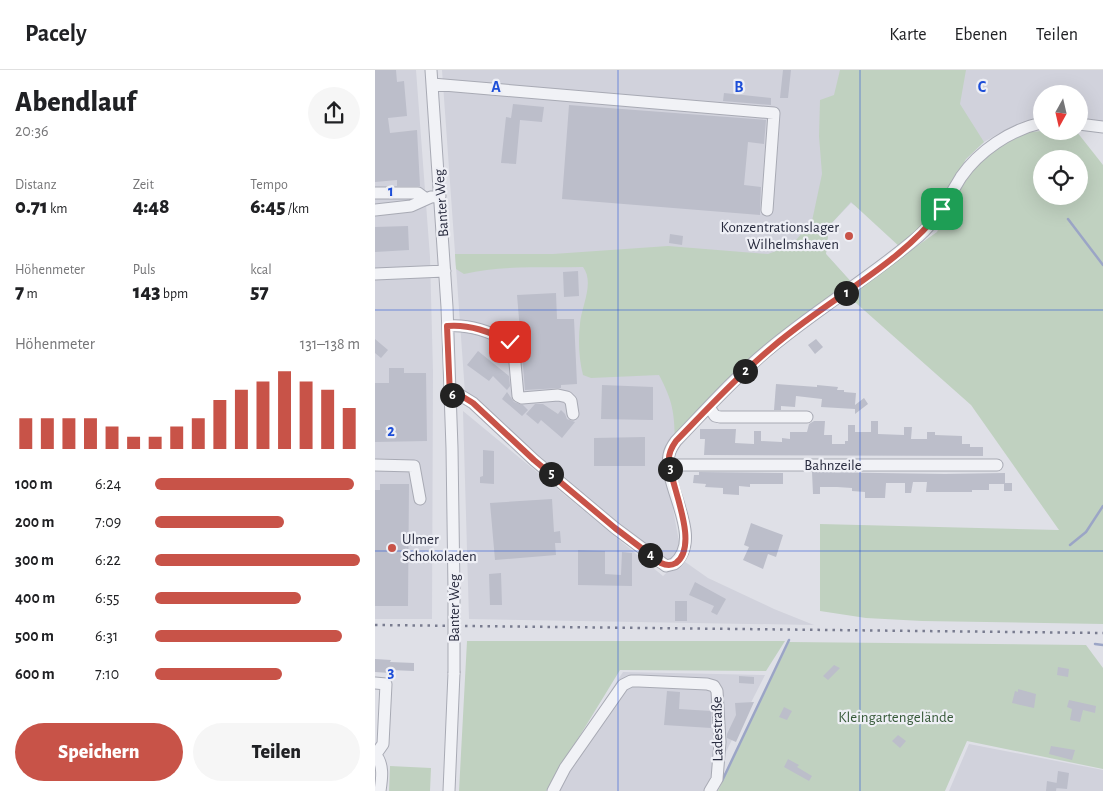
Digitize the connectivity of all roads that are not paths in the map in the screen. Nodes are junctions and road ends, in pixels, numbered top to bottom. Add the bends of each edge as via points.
1 (431, 70) edge
2 (432, 84) junction
3 (1088, 125) edge
4 (1033, 126) edge
5 (1103, 127) edge
6 (375, 193) edge
7 (441, 196) junction
8 (426, 199) junction
9 (375, 210) edge
10 (767, 210) dead end
11 (445, 271) junction
12 (375, 274) edge
13 (447, 326) junction
14 (450, 396) junction
15 (709, 407) junction
16 (573, 414) dead end
17 (807, 417) dead end
18 (669, 464) junction
19 (375, 465) edge
20 (997, 465) dead end
21 (419, 499) dead end
22 (375, 684) edge
23 (375, 754) edge
24 (380, 791) edge
25 (449, 791) edge
26 (553, 791) edge
27 (710, 791) edge

1 - 2 street, Banter Weg
2 - 7 street, Banter Weg
2 - 10 street via 774,113
3 - 5 street
4 - 15 street via 995,143 983,153 921,234 873,274 769,349
6 - 8 street via 418,193
7 - 8 street
7 - 11 street, Banter Weg
8 - 9 street via 411,206
11 - 12 street
11 - 13 street, Banter Weg
13 - 14 street, Banter Weg
13 - 16 street via 465,325 510,342 518,396 563,396 572,402
14 - 18 street via 460,395 473,403 615,528 669,566 679,560 685,541
14 - 25 street, Banter Weg, bridge via 454,673
15 - 17 street via 715,416 720,417
15 - 18 street via 673,445
18 - 20 street, Bahnzeile
19 - 21 street via 414,466
22 - 23 street via 386,684 383,744
23 - 24 street via 381,765
26 - 27 street, Ladestraße via 611,700 623,685 631,681 714,686 718,695 720,742 717,778

